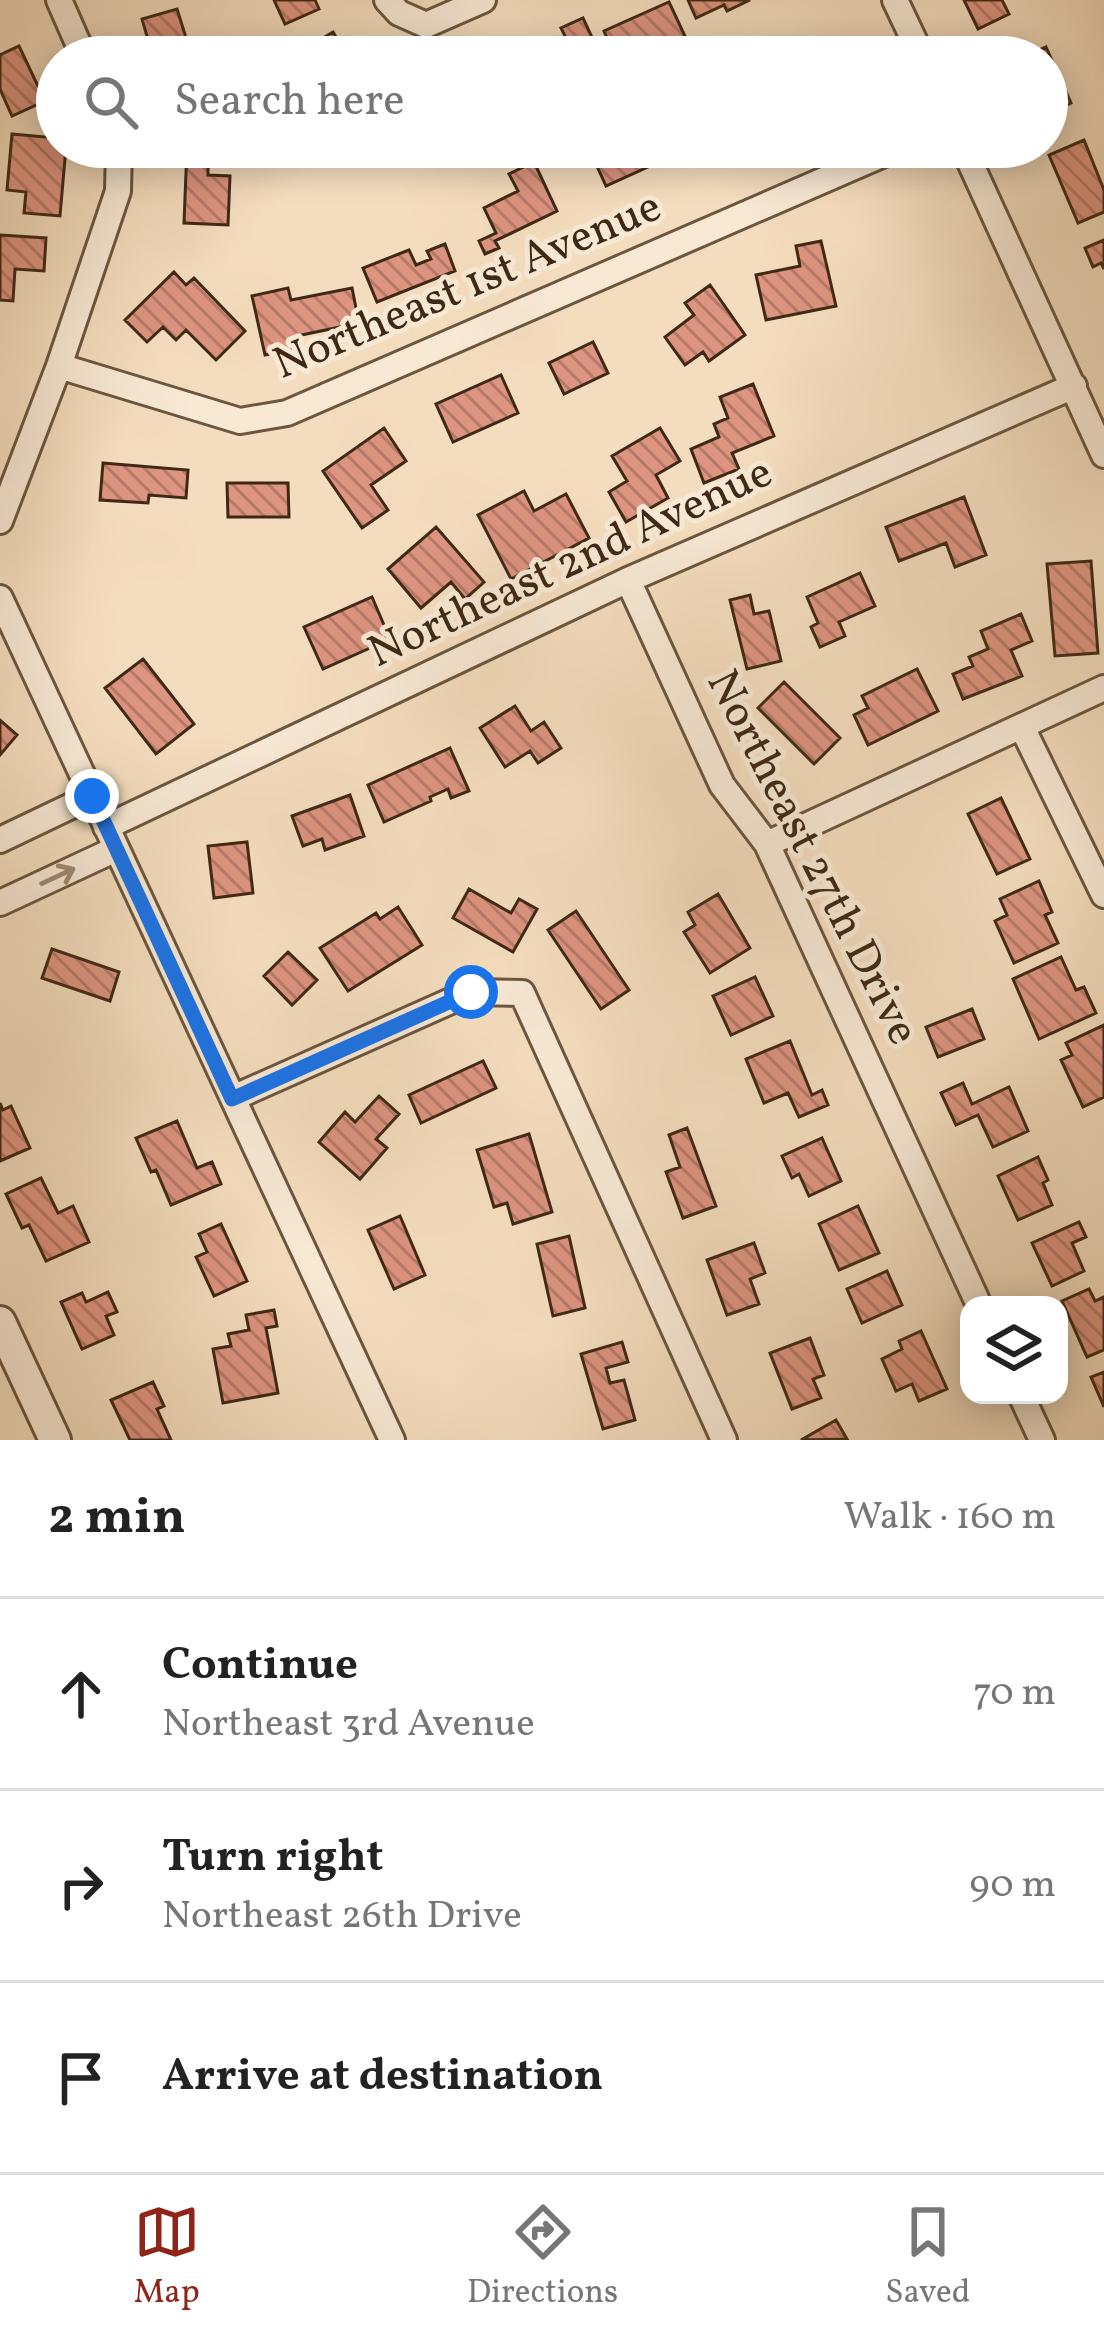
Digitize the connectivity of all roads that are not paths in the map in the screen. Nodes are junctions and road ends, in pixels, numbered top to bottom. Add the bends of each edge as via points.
1 (59, 0) edge
2 (387, 0) edge
3 (483, 0) edge
4 (896, 0) edge
5 (75, 36) edge
6 (912, 36) edge
7 (119, 168) edge
8 (852, 168) edge
9 (973, 168) edge
10 (59, 367) junction
11 (1075, 386) junction
12 (1104, 455) edge
13 (0, 520) edge
14 (628, 580) junction
15 (0, 598) edge
16 (1104, 688) edge
17 (1022, 727) junction
18 (92, 796) junction
19 (111, 838) junction
20 (0, 840) edge
21 (767, 844) junction
22 (1103, 890) edge
23 (0, 903) edge
24 (232, 1099) junction
25 (976, 1296) edge
26 (0, 1322) edge
27 (1025, 1404) edge
28 (55, 1440) edge
29 (392, 1440) edge
30 (724, 1440) edge
31 (1042, 1440) edge

1 - 5 street
2 - 3 street via 426,25
4 - 6 street
7 - 10 street via 118,191
8 - 10 street, Northeast 1st Avenue via 287,413 240,421
9 - 11 street
10 - 13 street
11 - 12 street
11 - 14 street, Northeast 2nd Avenue
14 - 19 street, Northeast 2nd Avenue
14 - 21 street, Northeast 27th Drive via 722,785
15 - 18 street
16 - 17 street
17 - 21 street
17 - 22 street
18 - 19 street
18 - 20 street
23 -> 19 street, Northeast 2nd Avenue
19 - 24 street
21 - 25 street, Northeast 27th Drive
24 - 29 street
24 - 30 street via 471,992 522,993
26 - 28 street
27 - 31 street

